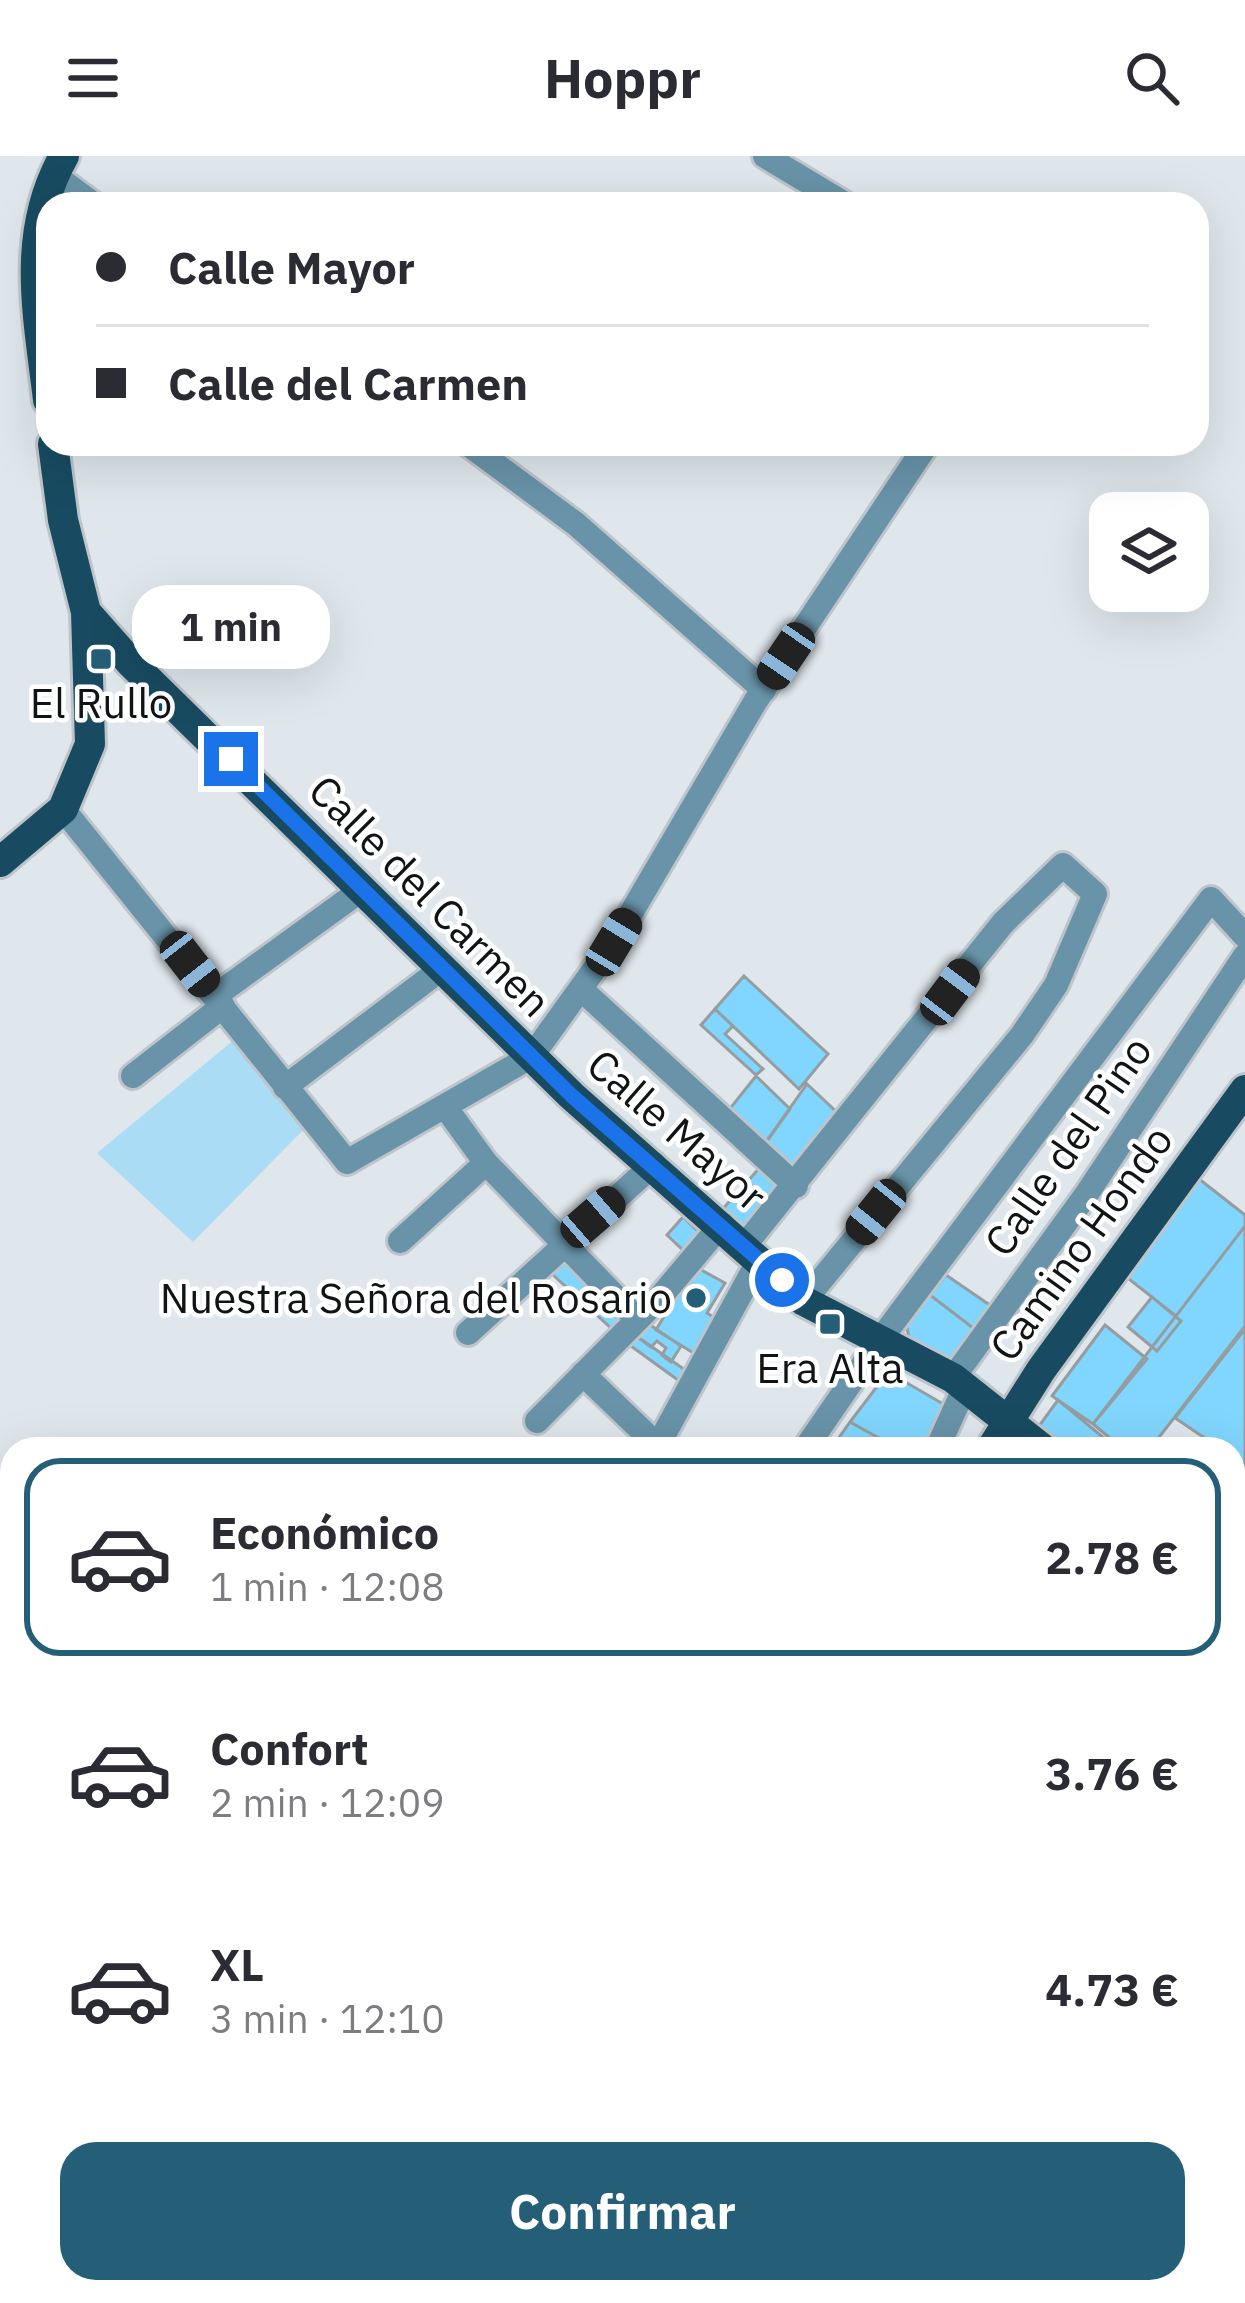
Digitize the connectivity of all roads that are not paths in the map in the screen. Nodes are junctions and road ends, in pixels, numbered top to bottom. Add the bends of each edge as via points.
1 (766, 156) edge
2 (59, 165) edge
3 (83, 192) edge
4 (825, 192) edge
5 (36, 224) edge
6 (36, 275) edge
7 (54, 456) edge
8 (484, 456) edge
9 (919, 456) edge
10 (86, 613) junction
11 (764, 690) junction
12 (63, 808) junction
13 (0, 862) edge
14 (364, 888) junction
15 (1245, 936) edge
16 (1245, 956) edge
17 (444, 967) junction
18 (583, 991) junction
19 (219, 1001) junction
20 (532, 1056) junction
21 (133, 1076) dead end
22 (285, 1087) junction
23 (1245, 1090) edge
24 (446, 1108) junction
25 (486, 1163) junction
26 (654, 1164) junction
27 (796, 1186) junction
28 (722, 1224) junction
29 (400, 1241) dead end
30 (562, 1244) junction
31 (752, 1253) junction
32 (804, 1301) junction
33 (637, 1319) junction
34 (468, 1333) dead end
35 (880, 1340) junction
36 (583, 1374) junction
37 (959, 1382) junction
38 (1008, 1420) junction
39 (537, 1421) dead end
40 (647, 1437) edge
41 (662, 1437) edge
42 (813, 1437) edge
43 (941, 1437) edge
44 (999, 1437) edge
45 (1029, 1437) edge

1 - 4 street
2 - 3 street
5 - 6 main road
7 - 10 main road
8 - 11 street via 576,524
9 - 11 street
10 - 12 main road via 89,744
10 - 14 main road, Calle del Carmen
11 - 18 street
12 - 13 main road
12 - 19 street
14 - 17 main road, Calle del Carmen
14 - 19 street
15 - 35 street via 1211,899
16 - 37 street, Calle del Pino
17 - 20 main road, Calle del Carmen
17 - 22 street
18 - 20 street
18 - 27 street
19 - 21 street
19 - 22 street
20 - 24 street
20 - 26 main road, Calle Mayor
22 - 24 street via 347,1162
23 - 38 main road, Camino Hondo
24 - 25 street
25 - 29 street
25 - 30 street
26 - 28 main road, Calle Mayor
26 - 30 street
27 - 31 street
27 - 32 street via 1003,923 1063,865 1095,894 1056,985 1022,1035
28 - 31 main road, Calle Mayor
28 - 33 street
30 - 33 street
30 - 34 street
31 - 32 main road, Calle Mayor
31 - 41 street
32 - 35 main road, Calle Mayor
33 - 36 street
35 - 37 main road, Calle Mayor
35 - 42 street
36 - 39 street
36 - 40 street
37 - 38 main road, Calle Mayor
37 - 43 street, Calle del Pino
38 - 44 main road, Camino Hondo
38 - 45 main road, Calle Mayor

